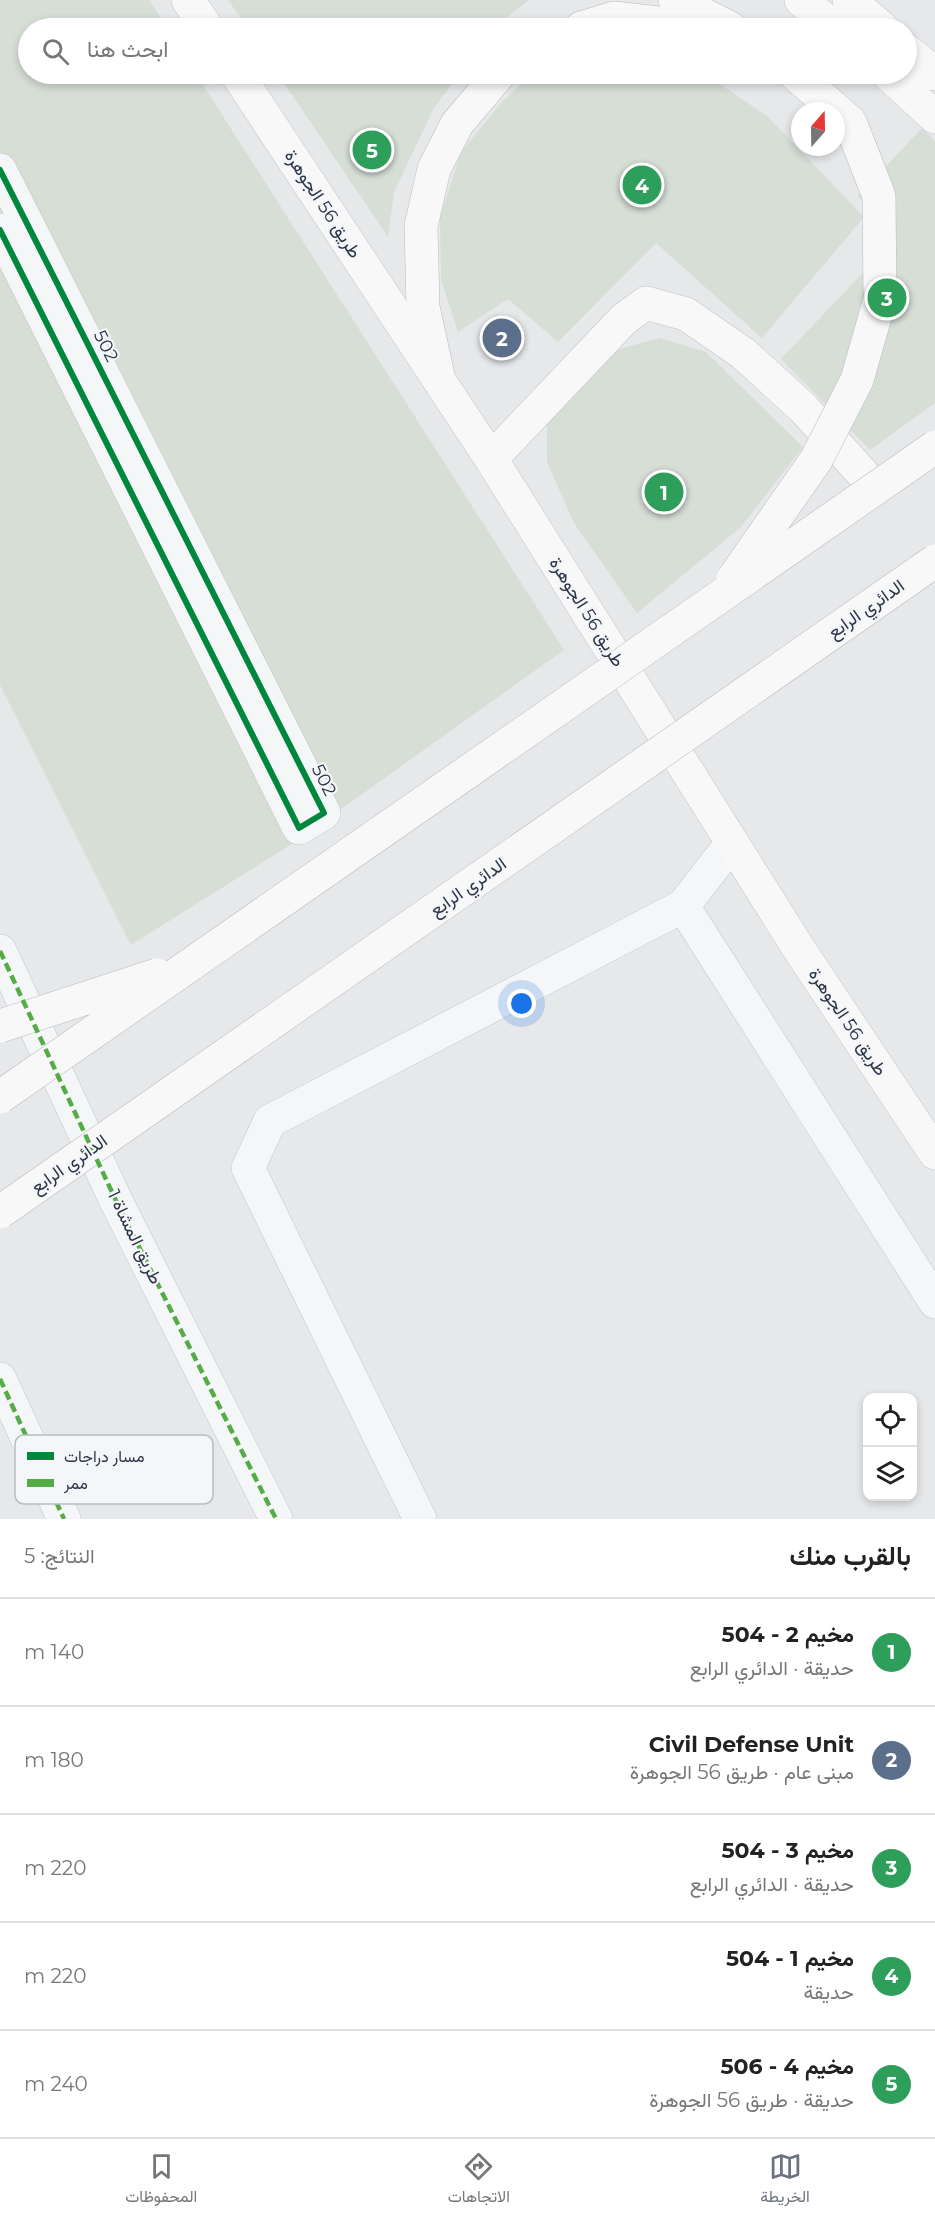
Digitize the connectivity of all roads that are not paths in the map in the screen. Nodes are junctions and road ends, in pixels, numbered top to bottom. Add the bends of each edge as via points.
1 (188, 0) edge
2 (675, 0) edge
3 (801, 0) edge
4 (849, 0) edge
5 (200, 18) edge
6 (710, 18) edge
7 (823, 18) edge
8 (870, 18) edge
9 (917, 59) edge
10 (935, 74) edge
11 (244, 84) edge
12 (490, 84) edge
13 (806, 84) edge
14 (899, 84) edge
15 (935, 117) edge
16 (0, 170) edge
17 (0, 230) edge
18 (439, 380) junction
19 (935, 447) edge
20 (491, 459) junction
21 (863, 474) dead end
22 (935, 561) edge
23 (720, 597) junction
24 (732, 843) junction
25 (683, 906) junction
26 (0, 951) edge
27 (193, 963) junction
28 (0, 1026) edge
29 (0, 1097) edge
30 (935, 1153) edge
31 (0, 1212) edge
32 (935, 1302) edge
33 (0, 1379) edge
34 (26, 1435) edge
35 (57, 1504) edge
36 (64, 1519) edge
37 (276, 1519) edge
38 (420, 1519) edge

1 - 5 main road
2 - 6 main road
3 - 7 main road
4 - 8 main road
9 - 10 main road
11 - 18 main road, طريق 56 الجوهرة
12 - 18 main road via 456,124 438,160 422,226 423,307
13 - 23 main road, bridge via 850,122 879,196 880,299 858,381 816,460
14 - 15 main road
16 - 17 street, 502 via 324,813 299,828
18 - 20 main road, طريق 56 الجوهرة
19 - 23 main road, bridge
20 - 21 main road via 624,319 646,303 686,314 744,354 804,409
20 - 24 main road, طريق 56 الجوهرة
22 - 31 main road, الدائري الرابع, bridge
23 - 27 main road, bridge
24 - 25 street
24 - 30 main road, طريق 56 الجوهرة
25 - 32 street
25 - 38 street via 270,1121 248,1168
26 - 37 street, طريق المشاة 1 via 117,1203
27 - 28 main road, bridge
27 - 29 main road, bridge
33 - 34 street
35 - 36 street

